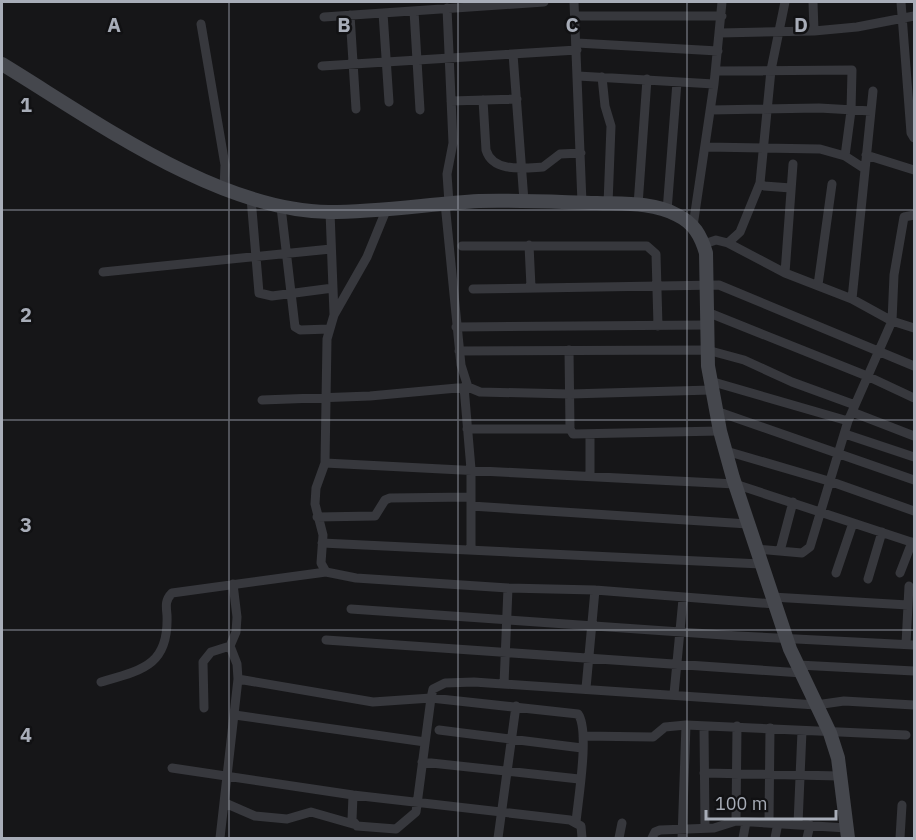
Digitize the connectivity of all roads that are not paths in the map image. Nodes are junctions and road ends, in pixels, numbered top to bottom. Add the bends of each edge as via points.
1 (544, 2) edge
2 (574, 2) edge
3 (722, 2) edge
4 (785, 2) edge
5 (813, 2) edge
6 (901, 2) edge
7 (453, 6) edge
8 (414, 11) junction
9 (383, 13) junction
10 (350, 15) junction
11 (915, 15) edge
12 (575, 16) junction
13 (722, 16) junction
14 (324, 17) dead end
15 (902, 18) junction
16 (201, 24) dead end
17 (814, 31) junction
18 (778, 32) junction
19 (720, 33) junction
20 (577, 46) junction
21 (915, 48) edge
22 (904, 49) junction
23 (718, 51) junction
24 (513, 54) junction
25 (450, 58) junction
26 (417, 60) junction
27 (386, 62) junction
28 (2, 64) edge
29 (353, 64) junction
30 (322, 66) dead end
31 (771, 70) junction
32 (716, 71) junction
33 (578, 76) junction
34 (602, 77) junction
35 (910, 77) edge
36 (647, 80) junction
37 (677, 82) junction
38 (714, 84) junction
39 (873, 91) dead end
40 (517, 99) junction
41 (483, 100) junction
42 (452, 101) junction
43 (389, 102) dead end
44 (767, 108) junction
45 (356, 109) dead end
46 (420, 110) dead end
47 (711, 110) junction
48 (851, 111) junction
49 (871, 111) junction
50 (915, 138) edge
51 (706, 147) junction
52 (763, 149) junction
53 (581, 153) junction
54 (866, 155) junction
55 (845, 156) junction
56 (793, 164) dead end
57 (522, 168) junction
58 (865, 169) junction
59 (915, 170) edge
60 (760, 183) junction
61 (832, 184) dead end
62 (224, 188) junction
63 (791, 188) junction
64 (251, 198) junction
65 (524, 201) junction
66 (447, 203) junction
67 (582, 203) junction
68 (608, 204) junction
69 (638, 205) junction
70 (281, 207) junction
71 (387, 208) junction
72 (667, 211) junction
73 (330, 212) junction
74 (915, 214) edge
75 (693, 226) junction
76 (728, 243) junction
77 (704, 244) junction
78 (529, 245) junction
79 (462, 246) dead end
80 (331, 249) junction
81 (285, 254) junction
82 (254, 257) junction
83 (103, 272) dead end
84 (785, 273) junction
85 (818, 285) junction
86 (657, 286) junction
87 (707, 286) junction
88 (531, 287) junction
89 (333, 288) junction
90 (473, 289) dead end
91 (290, 294) junction
92 (852, 299) junction
93 (334, 315) junction
94 (707, 319) junction
95 (892, 321) junction
96 (658, 326) junction
97 (456, 327) junction
98 (915, 328) edge
99 (329, 329) junction
100 (569, 350) junction
101 (707, 350) junction
102 (459, 351) junction
103 (879, 351) junction
104 (915, 366) edge
105 (867, 376) junction
106 (710, 386) junction
107 (466, 387) junction
108 (570, 394) junction
109 (328, 397) junction
110 (915, 398) edge
111 (262, 400) dead end
112 (716, 411) junction
113 (852, 413) junction
114 (467, 429) junction
115 (570, 429) junction
116 (720, 431) junction
117 (845, 434) junction
118 (590, 435) junction
119 (915, 436) edge
120 (726, 451) junction
121 (840, 452) junction
122 (915, 457) edge
123 (325, 463) junction
124 (471, 469) junction
125 (590, 476) junction
126 (915, 480) edge
127 (832, 482) junction
128 (735, 484) junction
129 (471, 502) junction
130 (793, 502) junction
131 (915, 511) edge
132 (822, 513) junction
133 (317, 517) junction
134 (853, 523) junction
135 (748, 524) junction
136 (882, 532) junction
137 (322, 543) junction
138 (913, 543) edge
139 (471, 549) junction
140 (756, 549) junction
141 (780, 551) junction
142 (761, 564) junction
143 (326, 572) junction
144 (836, 573) dead end
145 (900, 573) dead end
146 (868, 579) dead end
147 (233, 584) junction
148 (909, 586) dead end
149 (508, 588) junction
150 (595, 590) junction
151 (683, 599) junction
152 (774, 600) junction
153 (908, 605) junction
154 (351, 609) dead end
155 (507, 620) junction
156 (591, 624) junction
157 (679, 631) junction
158 (786, 639) junction
159 (326, 640) dead end
160 (910, 644) edge
161 (230, 646) junction
162 (507, 652) junction
163 (589, 656) junction
164 (676, 663) junction
165 (800, 669) junction
166 (915, 671) edge
167 (238, 679) junction
168 (101, 682) dead end
169 (504, 684) junction
170 (586, 688) junction
171 (674, 694) junction
172 (431, 698) junction
173 (816, 705) junction
174 (915, 705) edge
175 (516, 706) junction
176 (204, 708) dead end
177 (235, 715) junction
178 (686, 725) junction
179 (704, 726) junction
180 (737, 726) junction
181 (770, 728) junction
182 (439, 730) dead end
183 (802, 731) junction
184 (830, 733) junction
185 (906, 735) dead end
186 (583, 736) junction
187 (511, 740) junction
188 (425, 742) junction
189 (582, 748) junction
190 (422, 762) junction
191 (172, 768) dead end
192 (507, 771) junction
193 (704, 773) junction
194 (737, 773) junction
195 (769, 774) junction
196 (800, 775) junction
197 (228, 776) junction
198 (840, 776) junction
199 (579, 779) junction
200 (353, 795) junction
201 (225, 803) junction
202 (418, 803) junction
203 (902, 805) dead end
204 (501, 812) junction
205 (736, 821) junction
206 (576, 822) junction
207 (746, 822) junction
208 (622, 823) dead end
209 (773, 823) junction
210 (353, 824) junction
211 (798, 824) junction
212 (810, 825) junction
213 (709, 828) junction
214 (847, 833) edge
215 (683, 834) edge
216 (220, 838) edge
217 (498, 838) edge
218 (582, 838) edge
219 (619, 838) edge
220 (652, 838) edge
221 (713, 838) edge
222 (743, 838) edge
223 (775, 838) edge
224 (807, 838) edge
225 (900, 838) edge

1 - 7 street
2 - 12 street
3 - 13 street
4 - 18 street
5 - 17 street
6 - 15 street
7 - 8 street
7 - 25 street
8 - 9 street
8 - 26 street
9 - 10 street
9 - 27 street
10 - 14 street
10 - 29 street
11 - 15 street
12 - 13 street
12 - 20 street
13 - 19 street
15 - 17 street
15 - 22 street
16 - 62 street via 225,165
17 - 18 street
18 - 19 street
18 - 31 street
19 - 23 street
20 - 23 street
20 - 24 street
20 - 33 street
21 - 22 street
22 - 35 street
23 - 32 street
24 - 25 street
24 - 40 street
25 - 26 street
25 - 42 street
26 - 27 street
26 - 46 street
27 - 29 street
27 - 43 street
28 - 62 main road via 162,159
29 - 30 street
29 - 45 street
31 - 32 street
31 - 44 street
31 - 48 street via 852,70
32 - 38 street
33 - 34 street
33 - 53 street
34 - 36 street
34 - 68 street via 611,126
35 - 50 street via 911,133
36 - 37 street
36 - 69 street
37 - 38 street
37 - 72 street
38 - 47 street
39 - 49 street
40 - 41 street
40 - 57 street
41 - 42 street
41 - 57 street via 488,157 500,166
42 - 66 street
44 - 47 street
44 - 48 street
44 - 52 street
47 - 51 street
48 - 49 street
48 - 55 street
49 - 54 street
51 - 52 street
51 - 75 street
52 - 55 street via 820,149
52 - 60 street
53 - 57 street via 560,154 547,166
53 - 67 street
54 - 58 street
54 - 59 street
55 - 58 street
56 - 63 street
57 - 65 street
58 - 92 street
60 - 63 street
60 - 76 street via 740,232
61 - 85 street
62 - 64 main road
63 - 84 street
64 - 70 main road
64 - 82 street
65 - 66 main road
65 - 67 main road
66 - 71 main road
66 - 97 street
67 - 68 main road
68 - 69 main road
69 - 72 main road
70 - 73 main road
70 - 81 street
71 - 73 main road
71 - 93 street via 367,257
72 - 75 main road
73 - 80 street
74 - 95 street via 904,217 900,233
75 - 77 main road
76 - 77 street via 716,240
76 - 84 street
77 - 87 main road
78 - 79 street
78 - 86 street via 647,246 656,254
78 - 88 street
80 - 81 street
80 - 89 street
81 - 82 street
81 - 91 street
82 - 83 street
82 - 91 street via 259,293
84 - 85 street
85 - 92 street
86 - 87 street
86 - 88 street
86 - 96 street
87 - 94 main road
87 - 103 street via 722,286 744,294
88 - 90 street
89 - 91 street
89 - 93 street
91 - 99 street via 295,327
92 - 95 street
93 - 99 street
94 - 96 street
94 - 101 main road
94 - 105 street
95 - 98 street
95 - 103 street
96 - 97 street
97 - 102 street
99 - 109 street
100 - 101 street
100 - 102 street
100 - 108 street
101 - 106 main road
101 - 113 street via 744,360
102 - 107 street
103 - 104 street
103 - 105 street
105 - 110 street
105 - 113 street
106 - 108 street
106 - 112 main road
106 - 113 street
107 - 108 street via 480,392
107 - 109 street
107 - 114 street
108 - 115 street
109 - 111 street
109 - 123 street
112 - 116 main road
112 - 121 street
113 - 117 street
113 - 119 street
114 - 115 street
114 - 124 street
115 - 118 street via 573,435
116 - 118 street
116 - 120 main road
117 - 121 street
117 - 122 street
118 - 125 street
120 - 127 street
120 - 128 main road
121 - 126 street
121 - 127 street
123 - 124 street
123 - 133 street via 316,488
124 - 125 street
124 - 129 street
125 - 128 street
127 - 131 street
127 - 132 street
128 - 130 street
128 - 135 main road
129 - 133 street via 390,498 375,516
129 - 135 street
129 - 139 street
130 - 132 street
130 - 141 street
132 - 134 street
132 - 141 street via 807,550
133 - 137 street
134 - 136 street
134 - 144 street
135 - 140 main road
136 - 138 street
136 - 146 street
137 - 139 street
137 - 143 street via 321,563
138 - 145 street
139 - 142 street
140 - 141 street
140 - 142 main road
142 - 152 main road
143 - 147 street
143 - 149 street via 356,578
147 - 161 street via 237,624
147 - 168 street via 172,593 166,602 168,632 161,651 143,669
148 - 153 street
149 - 150 street
149 - 155 street
150 - 151 street
150 - 156 street
151 - 152 street
151 - 157 street
152 - 153 street
152 - 158 main road
153 - 160 street
154 - 155 street
155 - 156 street
155 - 162 street
156 - 157 street
156 - 163 street
157 - 158 street
157 - 164 street
158 - 160 street
158 - 165 main road
159 - 162 street
161 - 167 street
161 - 176 street via 212,652 203,662
162 - 163 street
162 - 169 street
163 - 164 street
163 - 170 street
164 - 165 street
164 - 171 street
165 - 166 street
165 - 173 main road
167 - 172 street via 373,702
167 - 177 street
169 - 170 street
169 - 172 street via 445,683 433,689
170 - 171 street
171 - 173 street
172 - 175 street
172 - 188 street
173 - 174 street via 844,701
173 - 184 main road
175 - 186 street via 578,714 582,718
175 - 187 street
177 - 188 street
177 - 197 street
178 - 179 street
178 - 186 street via 665,727 653,737
178 - 215 street
179 - 180 street
179 - 193 street
180 - 181 street
180 - 194 street
181 - 183 street
181 - 195 street
182 - 187 street
183 - 184 street
183 - 196 street
184 - 185 street
184 - 198 main road
186 - 189 street
187 - 189 street
187 - 192 street
188 - 190 street
189 - 199 street
190 - 192 street
190 - 202 street
191 - 197 street
192 - 199 street
192 - 204 street
193 - 194 street
193 - 213 street
194 - 195 street
194 - 205 street
195 - 196 street
195 - 209 street
196 - 198 street
196 - 211 street
197 - 200 street
197 - 201 street
198 - 214 main road
199 - 206 street
200 - 202 street
200 - 210 street
201 - 210 street via 264,817 287,819 311,812
201 - 216 street
202 - 204 street
202 - 210 street via 409,820 396,829
203 - 225 street
204 - 206 street
204 - 217 street
205 - 207 street
205 - 213 street
206 - 218 street
207 - 209 street
207 - 222 street
208 - 219 street
209 - 211 street
209 - 223 street
211 - 212 street
212 - 214 street
212 - 224 street
213 - 215 street
213 - 221 street
215 - 220 street via 660,830

